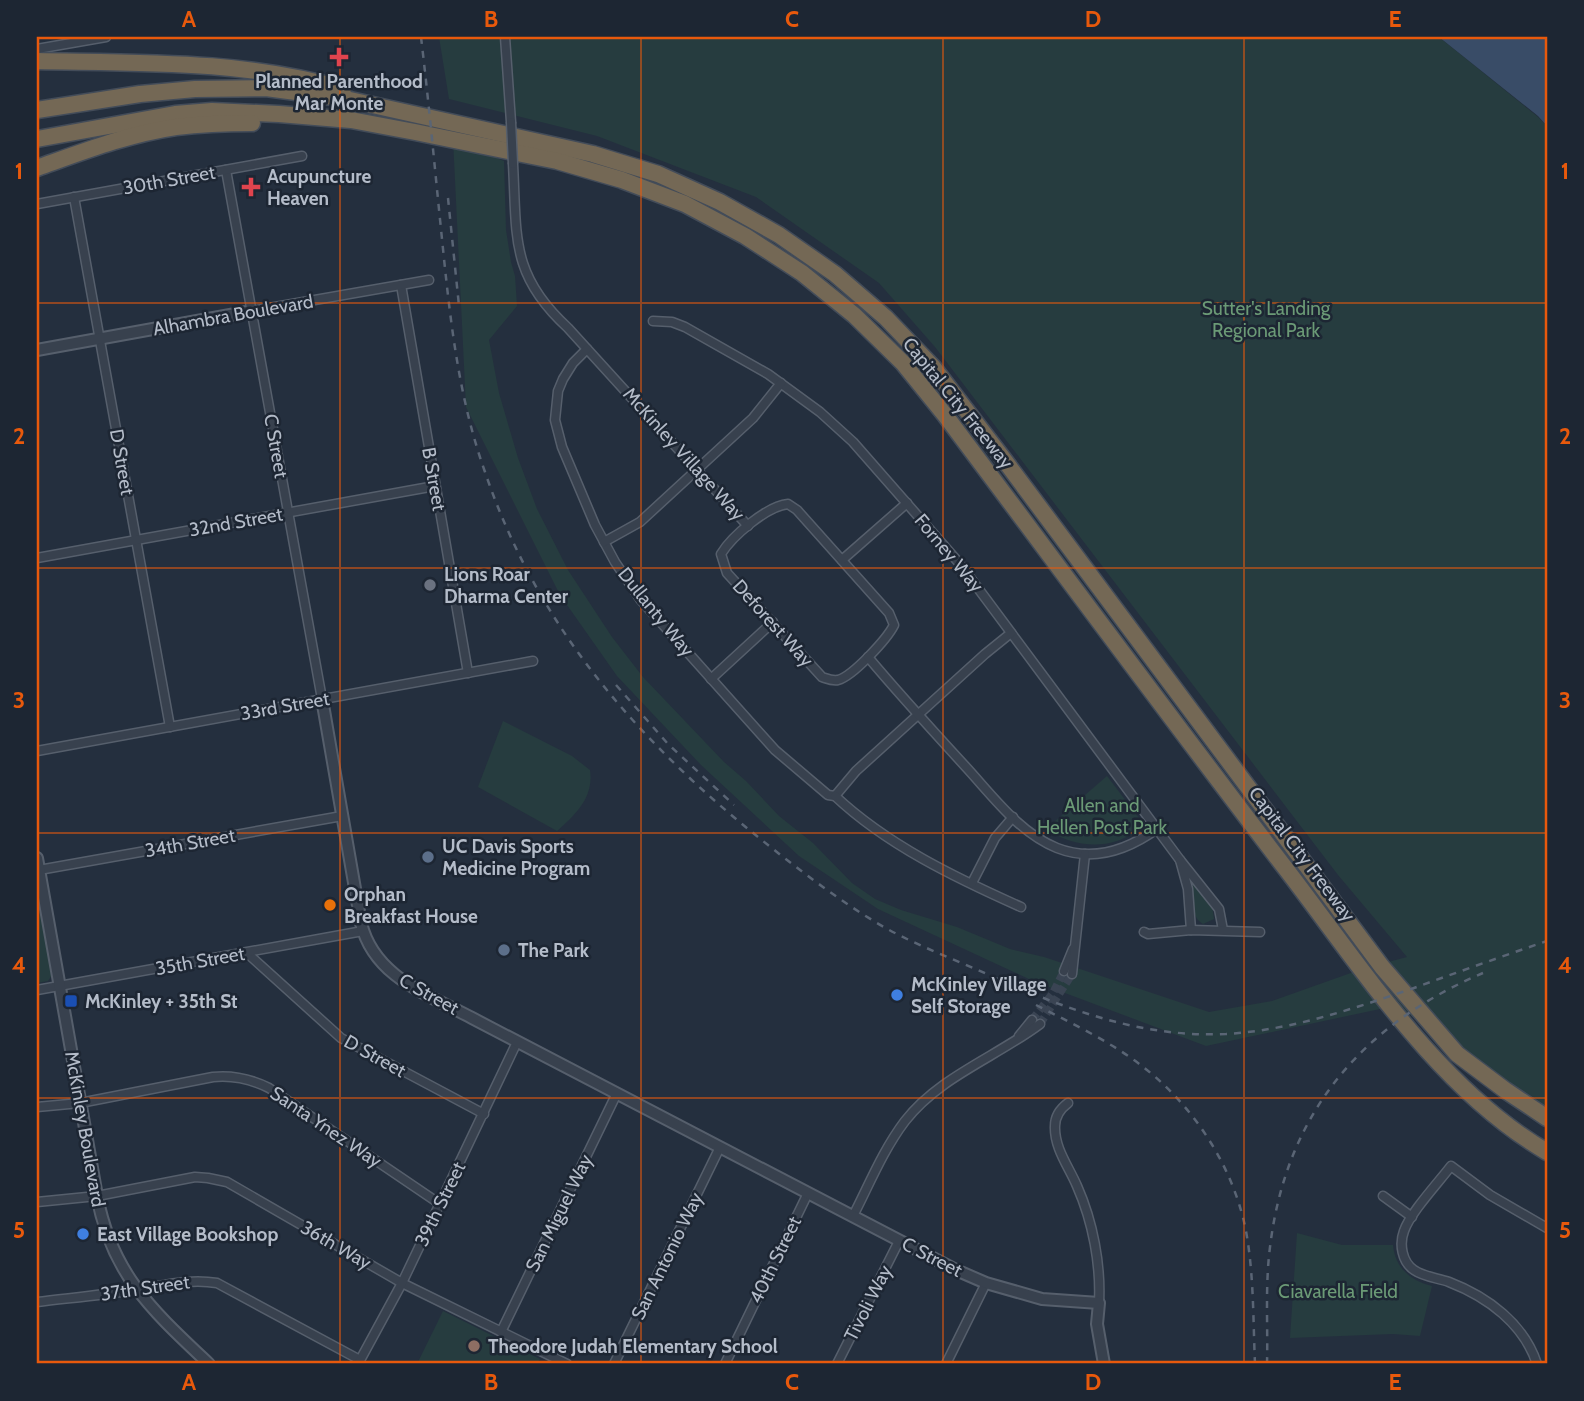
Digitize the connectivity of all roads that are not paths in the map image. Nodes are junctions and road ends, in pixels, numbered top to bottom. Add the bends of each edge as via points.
1 (46, 37) edge
2 (106, 37) edge
3 (505, 37) edge
4 (48, 47) junction
5 (37, 49) edge
6 (37, 61) edge
7 (380, 105) junction
8 (37, 110) edge
9 (415, 132) junction
10 (37, 139) edge
11 (302, 156) dead end
12 (37, 168) edge
13 (226, 170) junction
14 (74, 197) junction
15 (37, 204) edge
16 (429, 280) dead end
17 (401, 285) junction
18 (252, 311) junction
19 (653, 321) dead end
20 (100, 338) junction
21 (587, 349) junction
22 (37, 350) edge
23 (780, 383) junction
24 (696, 469) junction
25 (435, 486) junction
26 (907, 503) junction
27 (288, 513) junction
28 (748, 526) junction
29 (136, 540) junction
30 (604, 542) junction
31 (37, 558) edge
32 (842, 560) junction
33 (773, 622) junction
34 (1012, 633) junction
35 (868, 657) junction
36 (533, 661) dead end
37 (468, 673) junction
38 (711, 679) junction
39 (322, 699) junction
40 (918, 714) junction
41 (170, 727) junction
42 (37, 751) edge
43 (835, 796) junction
44 (342, 816) junction
45 (1013, 817) junction
46 (1158, 828) junction
47 (1084, 854) junction
48 (37, 858) edge
49 (1180, 860) junction
50 (39, 870) junction
51 (972, 883) junction
52 (1021, 907) dead end
53 (1191, 930) junction
54 (1223, 930) junction
55 (363, 931) junction
56 (1144, 932) dead end
57 (1259, 932) dead end
58 (247, 953) junction
59 (1068, 973) tunnel mouth
60 (60, 986) junction
61 (37, 990) edge
62 (1036, 1022) tunnel mouth
63 (517, 1042) junction
64 (617, 1093) junction
65 (80, 1103) junction
66 (1068, 1104) dead end
67 (37, 1107) edge
68 (484, 1114) junction
69 (1547, 1118) edge
70 (720, 1147) junction
71 (1547, 1153) edge
72 (808, 1193) junction
73 (97, 1196) junction
74 (1383, 1196) dead end
75 (37, 1202) edge
76 (440, 1204) junction
77 (852, 1216) junction
78 (1412, 1217) junction
79 (1547, 1228) edge
80 (899, 1241) junction
81 (402, 1283) junction
82 (986, 1283) junction
83 (137, 1290) junction
84 (37, 1302) edge
85 (1099, 1303) junction
86 (501, 1332) junction
87 (359, 1362) edge
88 (207, 1364) edge
89 (566, 1364) edge
90 (614, 1364) edge
91 (724, 1364) edge
92 (837, 1364) edge
93 (946, 1364) edge
94 (1104, 1364) edge
95 (1537, 1364) edge

1 - 4 street
2 - 4 street
3 - 21 street, McKinley Village Way, bridge via 519,246 528,281
4 - 5 street
6 - 7 highway via 233,68 313,81
7 - 8 highway, Capital City Freeway via 307,93 230,88 140,94
7 - 69 highway, Capital City Freeway via 593,154 658,174 779,235 835,274 886,318 933,367 1002,457 1382,967 1457,1054
9 - 10 highway, Capital City Freeway via 351,120 212,111 136,119
9 - 12 highway via 294,122 177,127 114,141
9 - 71 highway, Capital City Freeway via 557,161 685,204 802,273 855,315 945,415 1414,1034 1484,1106
11 - 13 street, 30th Street
13 - 14 street, 30th Street
13 - 18 street, C Street
14 - 15 street, 30th Street
14 - 20 street, D Street
16 - 17 street, Alhambra Boulevard
17 - 18 street, Alhambra Boulevard
17 - 25 street, B Street
18 - 20 street, Alhambra Boulevard
18 - 27 street, C Street
19 - 23 street, Forney Way via 685,327
20 - 22 street, Alhambra Boulevard
20 - 29 street, D Street
21 - 24 street, McKinley Village Way
21 - 30 street, Dullanty Way via 563,379 555,420 562,447
23 - 24 street via 753,418
23 - 26 street, Forney Way via 853,442
24 - 28 street, McKinley Village Way
24 - 30 street via 640,522
25 - 27 street, 32nd Street
25 - 37 street, B Street
26 - 32 street
26 - 34 street, Forney Way
27 - 29 street, 32nd Street
27 - 39 street, C Street
28 - 32 street, McKinley Village Way via 788,504
28 - 33 street, Deforest Way via 725,547 723,565
29 - 31 street, 32nd Street
29 - 41 street, D Street
30 - 38 street, Dullanty Way via 640,599
32 - 35 street, McKinley Village Way via 889,612 894,625 888,638
33 - 35 street, Deforest Way via 822,677 830,680 841,679
33 - 38 street
34 - 40 street
34 - 46 street, Forney Way
35 - 40 street
36 - 37 street, 33rd Street
37 - 39 street, 33rd Street
38 - 43 street, Dullanty Way via 775,750
39 - 41 street, 33rd Street
39 - 44 street, C Street
40 - 43 street
40 - 45 street
41 - 42 street, 33rd Street
43 - 51 street, Dullanty Way via 860,819
44 - 50 street, 34th Street
44 - 55 street, C Street
45 - 47 street via 1056,848
45 - 51 street via 995,838
46 - 47 street via 1127,847
46 - 49 street, Forney Way
47 - 59 street via 1076,940
48 - 50 street, McKinley Boulevard
49 - 53 street, Forney Way
49 - 54 street, Forney Way via 1219,909
50 - 60 street, McKinley Boulevard
51 - 52 street, Dullanty Way
53 - 54 street
53 - 56 street
54 - 57 street
55 - 58 street, 35th Street
55 - 63 street, C Street via 376,957 395,976
58 - 60 street, 35th Street
58 - 68 street, D Street via 341,1038
60 - 61 street, 35th Street
60 - 65 street, McKinley Boulevard
62 - 77 street via 954,1077 905,1121
63 - 64 street, C Street
63 - 68 street, 39th Street
64 - 70 street, C Street
64 - 86 street, San Miguel Way
65 - 67 street, Santa Ynez Way
65 - 73 street, McKinley Boulevard
65 - 76 street, Santa Ynez Way via 219,1076 248,1079 270,1088
66 - 85 street via 1057,1116 1056,1140 1090,1225
68 - 76 street, 39th Street
70 - 72 street, C Street
70 - 90 street, San Antonio Way
72 - 77 street, C Street
72 - 91 street, 40th Street
73 - 75 street, 36th Way
73 - 81 street, 36th Way via 188,1178 214,1179 233,1185
73 - 83 street, McKinley Boulevard via 106,1236
74 - 78 street
76 - 81 street, 39th Street
77 - 80 street, C Street
78 - 79 street via 1451,1166
78 - 95 street via 1401,1245 1408,1264 1494,1307 1528,1343
80 - 82 street, C Street
80 - 92 street, Tivoli Way
81 - 86 street, 36th Way
81 - 87 street, 39th Street
82 - 85 street, C Street via 1042,1299
82 - 93 street
83 - 84 street, 37th Street
83 - 87 street, 37th Street via 185,1282 217,1283
83 - 88 street, McKinley Boulevard
85 - 94 street via 1097,1324
86 - 89 street, 36th Way

